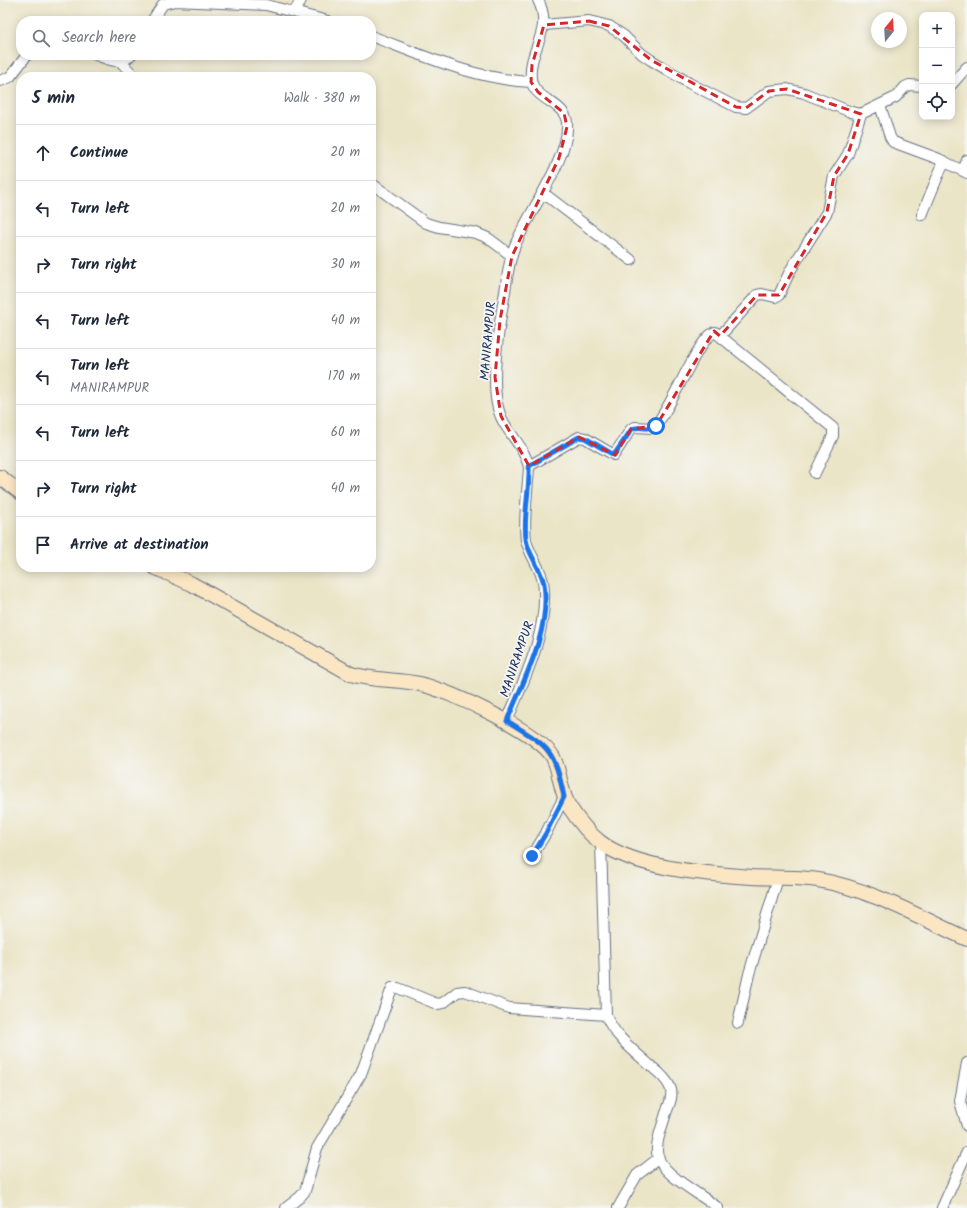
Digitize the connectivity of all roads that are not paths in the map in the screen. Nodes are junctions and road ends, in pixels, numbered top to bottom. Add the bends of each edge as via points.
1 (301, 0) edge
2 (538, 0) edge
3 (164, 2) edge
4 (295, 11) junction
5 (155, 16) edge
6 (312, 16) edge
7 (544, 25) junction
8 (376, 38) edge
9 (23, 60) edge
10 (109, 60) edge
11 (124, 60) edge
12 (121, 62) junction
13 (967, 67) edge
14 (130, 72) edge
15 (0, 81) edge
16 (955, 81) edge
17 (531, 82) junction
18 (919, 86) edge
19 (880, 105) junction
20 (861, 114) junction
21 (967, 160) edge
22 (944, 161) junction
23 (965, 172) edge
24 (376, 187) edge
25 (542, 192) junction
26 (922, 215) dead end
27 (512, 256) junction
28 (631, 260) dead end
29 (720, 336) junction
30 (529, 466) junction
31 (815, 473) dead end
32 (0, 476) edge
33 (16, 489) edge
34 (165, 572) edge
35 (507, 721) junction
36 (564, 797) junction
37 (601, 842) junction
38 (532, 856) dead end
39 (778, 878) junction
40 (967, 940) edge
41 (606, 1015) junction
42 (738, 1023) dead end
43 (967, 1063) edge
44 (967, 1126) edge
45 (967, 1152) edge
46 (659, 1158) junction
47 (286, 1208) edge
48 (618, 1208) edge
49 (718, 1208) edge
50 (942, 1208) edge

1 - 4 street
2 - 7 street
3 - 4 street via 175,0 266,5
3 - 5 street
4 - 6 street
7 - 17 street via 532,65
7 - 20 street via 588,21 609,26 651,60 736,107 746,108 769,91 787,89
8 - 17 street via 438,62 478,74
9 - 15 street via 10,77
10 - 12 street
11 - 12 street
12 - 14 street
13 - 16 street
17 - 25 street, MANIRAMPUR via 538,92 564,113 568,122 562,153
18 - 19 street via 909,85 896,97
19 - 20 street
19 - 22 street via 893,142
20 - 29 street via 849,152 834,176 827,212 790,271 779,295 757,295
21 - 23 street
22 - 23 street
22 - 26 street
24 - 27 street via 426,223 488,238
25 - 27 street, MANIRAMPUR
25 - 28 street
27 - 30 street, MANIRAMPUR via 497,349 496,390 501,416 522,449
29 - 30 street via 713,332 702,347 656,426 632,429 615,454 610,455 585,438 579,437
29 - 31 street via 833,428 833,436
30 - 35 street, MANIRAMPUR via 526,539 542,576 544,617 536,650
32 - 33 street
34 - 35 street via 192,584 351,674 373,680 422,685
35 - 36 street via 532,736 550,751
36 - 37 street via 579,821
36 - 38 street
37 - 39 street via 619,853 672,869
37 - 41 street
39 - 40 street via 817,880 846,886
39 - 42 street via 749,974
41 - 46 street via 608,1022 618,1034 670,1087 670,1099 658,1144
41 - 47 street via 509,1008 466,991 457,992 443,1003 437,1004 398,988 392,988 362,1074 317,1148 305,1190
43 - 44 street via 960,1101
45 - 50 street
46 - 48 street via 637,1175
46 - 49 street via 680,1181

